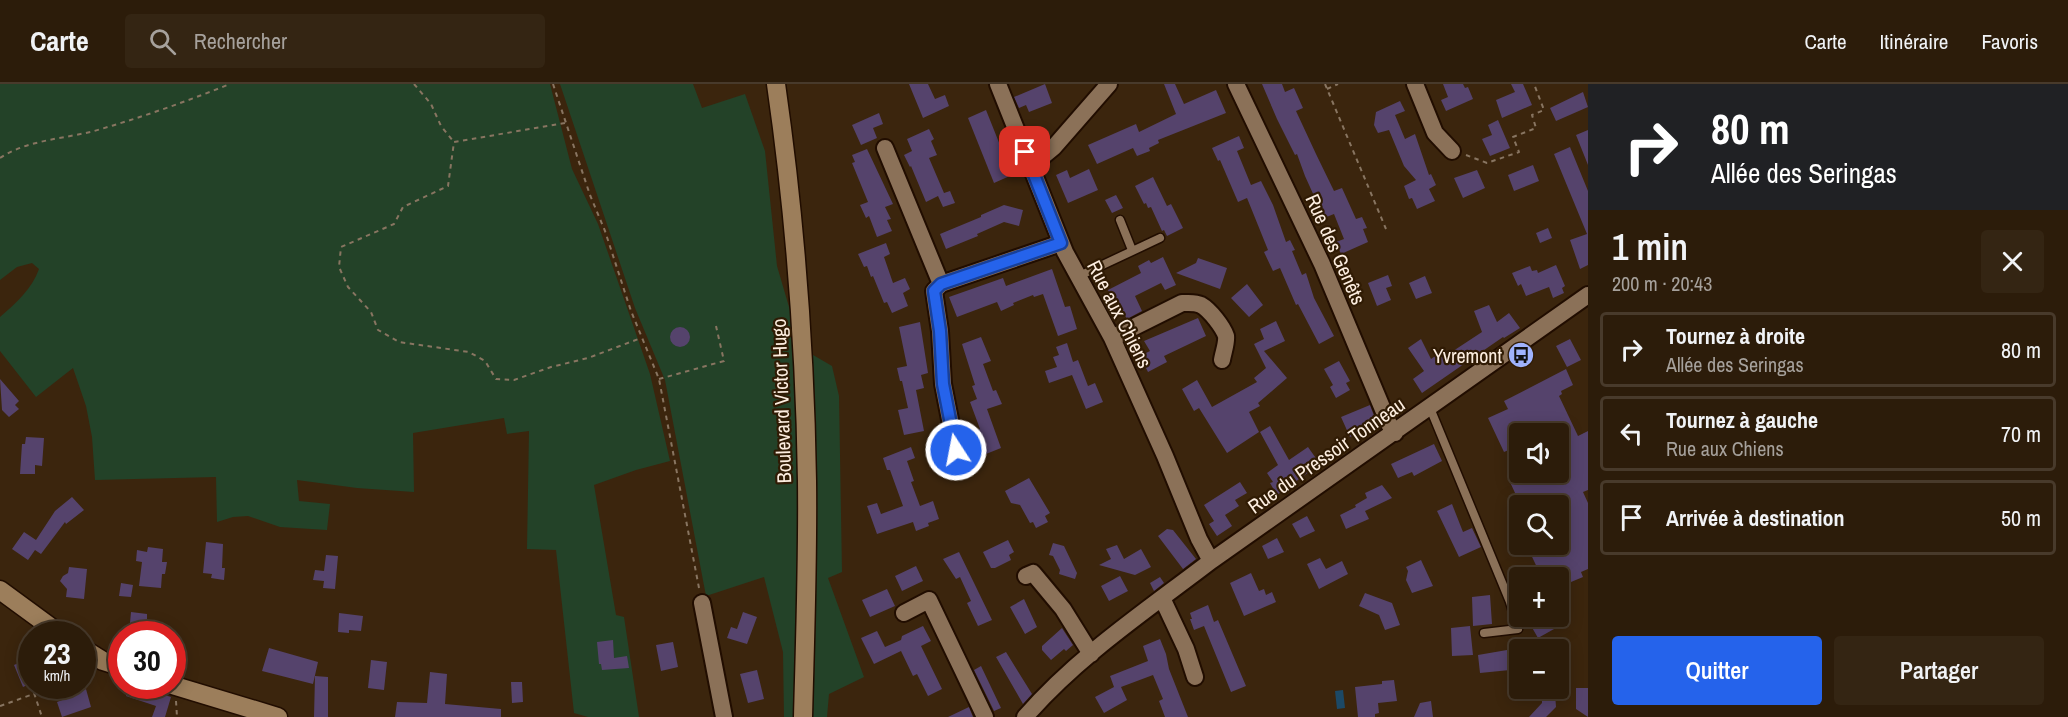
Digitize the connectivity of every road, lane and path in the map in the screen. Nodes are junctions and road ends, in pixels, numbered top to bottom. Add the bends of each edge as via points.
1 (230, 84) edge
2 (414, 84) edge
3 (553, 84) edge
4 (776, 84) edge
5 (998, 84) edge
6 (1109, 84) edge
7 (1236, 84) edge
8 (1325, 84) edge
9 (1338, 84) edge
10 (1415, 84) edge
11 (1534, 84) edge
12 (1327, 89) junction
13 (565, 123) junction
14 (454, 142) junction
15 (885, 148) dead end
16 (1452, 151) joint
17 (0, 158) edge
18 (1031, 166) junction
19 (1120, 220) dead end
20 (1386, 228) dead end
21 (1160, 238) dead end
22 (1061, 243) junction
23 (1132, 250) junction
24 (1077, 277) junction
25 (941, 284) junction
26 (1588, 295) edge
27 (716, 326) dead end
28 (642, 338) junction
29 (1112, 338) junction
30 (1222, 360) dead end
31 (659, 379) junction
32 (1430, 408) junction
33 (1395, 432) junction
34 (946, 454) dead end
35 (1211, 561) junction
36 (1026, 576) dead end
37 (0, 590) edge
38 (1162, 598) junction
39 (702, 603) joint
40 (904, 613) dead end
41 (42, 621) edge
42 (1484, 633) dead end
43 (1091, 654) junction
44 (1195, 677) dead end
45 (186, 689) edge
46 (18, 699) edge
47 (36, 699) edge
48 (0, 706) edge
49 (42, 717) edge
50 (278, 717) edge
51 (724, 717) edge
52 (803, 717) edge
53 (986, 717) edge
54 (1025, 717) edge

1 - 17 path via 160,111 29,146
2 - 14 path
3 - 13 path
4 - 52 main road, Boulevard Victor Hugo via 802,345 807,481
5 - 18 street, Rue aux Chiens
6 - 18 street via 1054,147
7 - 33 street, Rue des Genêts via 1322,264
8 - 12 path
9 - 12 path
10 - 16 street via 1436,133
11 - 16 path via 1544,110 1532,116 1536,128 1513,138 1519,152 1487,164
12 - 20 path
13 - 14 path
13 - 28 path
14 - 28 path via 448,186 403,207 394,224 341,247 339,267 348,287 371,312 378,330 399,342 469,352 485,361 496,379 514,380
15 - 25 street
18 - 22 street, Rue aux Chiens
19 - 23 lane
21 - 23 lane
22 - 24 street, Rue aux Chiens
22 - 25 street
23 - 24 lane
24 - 29 street, Rue aux Chiens
25 - 34 street via 934,291 943,384 956,450
26 - 32 street, Rue du Pressoir Tonneau
27 - 31 path via 724,362
28 - 31 path
29 - 30 street via 1182,303 1192,303 1202,305 1221,327 1226,337
29 - 35 street, Rue aux Chiens
31 - 39 path
32 - 33 street, Rue du Pressoir Tonneau
32 - 42 lane via 1518,629
33 - 35 street, Rue du Pressoir Tonneau
35 - 38 street, Rue du Pressoir Tonneau
36 - 43 street via 1034,573
37 - 41 main road
38 - 43 street, Rue du Pressoir Tonneau
38 - 44 street
39 - 51 street
40 - 53 street via 929,600
43 - 54 street, Rue du Pressoir Tonneau
45 - 50 main road
46 - 48 path
47 - 49 path

